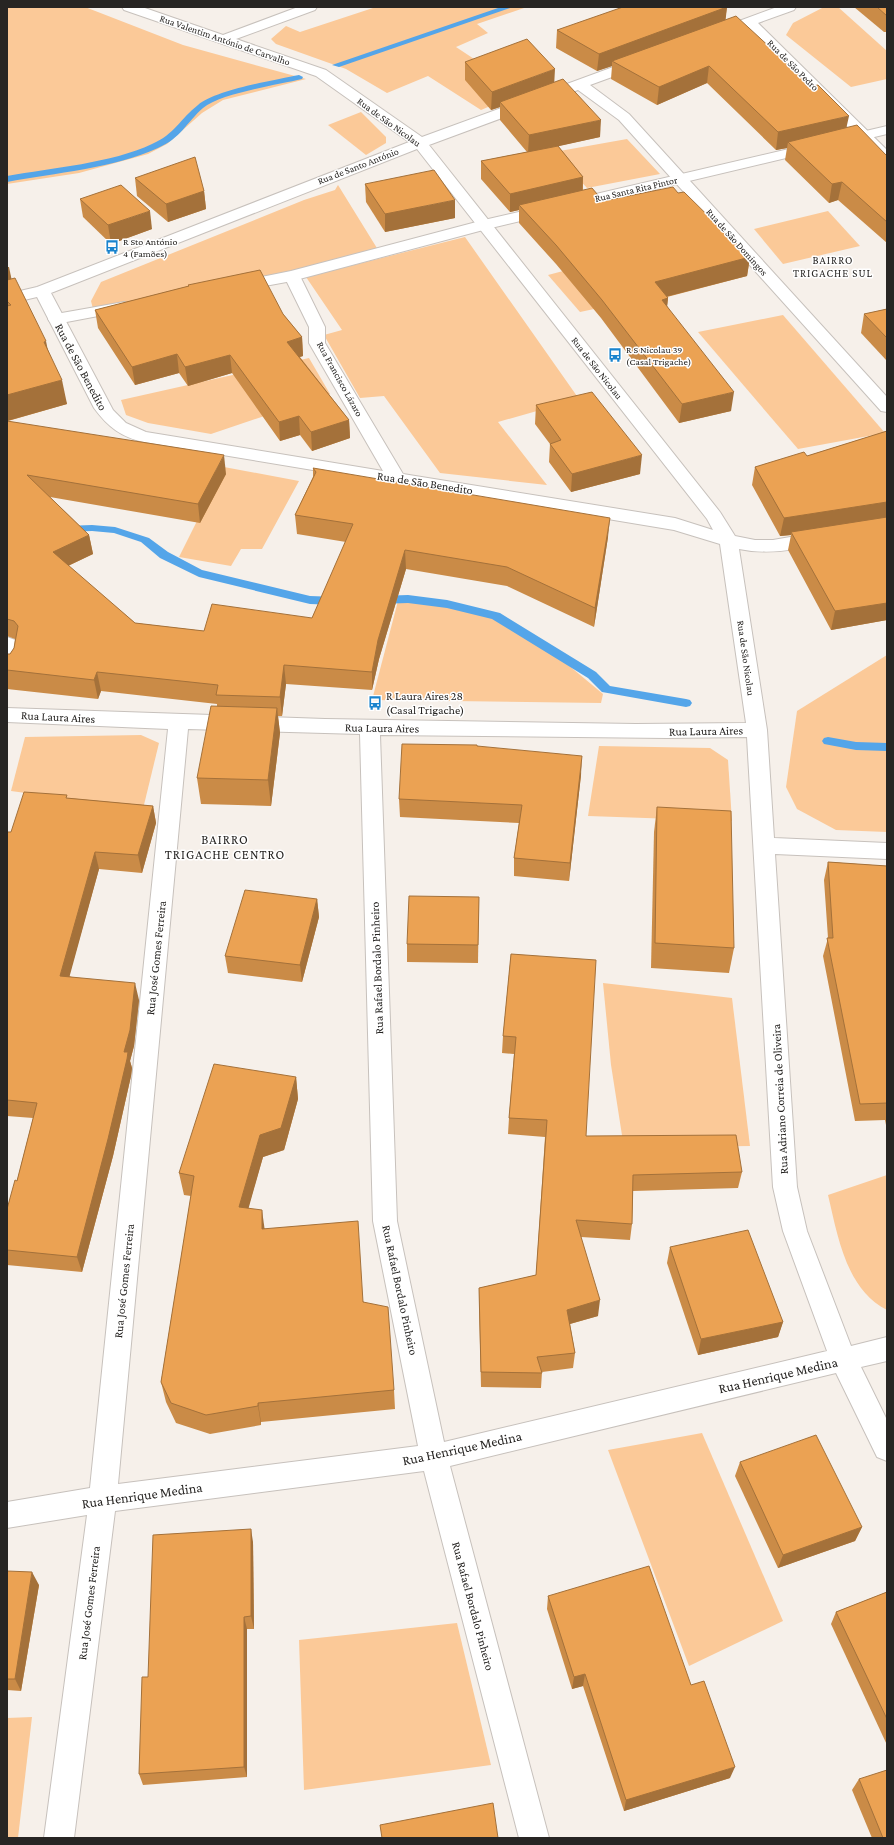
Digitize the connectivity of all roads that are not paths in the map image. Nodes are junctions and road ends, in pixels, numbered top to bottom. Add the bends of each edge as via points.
1 (129, 7) edge
2 (310, 7) edge
3 (789, 7) edge
4 (749, 22) junction
5 (705, 38) edge
6 (221, 40) junction
7 (654, 57) edge
8 (321, 73) joint
9 (580, 84) junction
10 (887, 130) edge
11 (863, 135) junction
12 (420, 143) junction
13 (887, 158) edge
14 (680, 178) junction
15 (484, 225) junction
16 (292, 276) junction
17 (224, 289) edge
18 (42, 291) junction
19 (7, 299) edge
20 (140, 304) edge
21 (56, 319) junction
22 (887, 407) edge
23 (397, 479) junction
24 (835, 536) edge
25 (729, 541) junction
26 (7, 644) edge
27 (7, 666) edge
28 (7, 715) edge
29 (179, 723) junction
30 (370, 728) junction
31 (757, 730) junction
32 (765, 846) junction
33 (887, 851) edge
34 (887, 1349) edge
35 (843, 1359) junction
36 (887, 1448) edge
37 (434, 1457) junction
38 (103, 1499) junction
39 (7, 1515) edge
40 (59, 1838) edge
41 (534, 1838) edge

1 - 6 street, Rua Valentim António de Carvalho
2 - 6 street
3 - 4 street
4 - 5 street
4 - 11 street, Rua de São Pedro
6 - 8 street, Rua Valentim António de Carvalho
7 - 9 street, Rua de Santo António
8 - 12 street, Rua de São Nicolau
9 - 12 street, Rua de Santo António
9 - 14 street, Rua de São Domingos via 624,117
10 - 11 street, Rua Santa Rita Pintor
11 - 13 street, Rua de São Pedro
11 - 14 street, Rua Santa Rita Pintor
12 - 15 street, Rua de São Nicolau
12 - 18 street, Rua de Santo António
14 - 15 street, Rua Santa Rita Pintor
14 - 22 street, Rua de São Domingos
15 - 16 street, Rua Santa Rita Pintor
15 - 25 street, Rua de São Nicolau via 714,516
16 - 17 street, Rua Santa Rita Pintor
16 - 23 street, Rua Francisco Lázaro via 317,327 317,343
18 - 19 street, Rua de Santo António
18 - 21 street, Rua de São Benedito
20 - 21 street
21 - 23 street, Rua de São Benedito via 103,408 111,420 124,431 144,437
23 - 25 street, Rua de São Benedito via 675,524
24 - 25 street, Rua de São Benedito via 767,546
25 - 31 street, Rua de São Nicolau
26 - 27 street via 11,646
28 - 29 street, Rua Laura Aires
29 - 30 street, Rua Laura Aires
29 - 38 street, Rua José Gomes Ferreira
30 - 31 street, Rua Laura Aires
30 - 37 street, Rua Rafael Bordalo Pinheiro via 385,1221
31 - 32 street, Rua Adriano Correia de Oliveira
32 - 33 street
32 - 35 street, Rua Adriano Correia de Oliveira via 785,1187 795,1231
34 - 35 street, Rua Henrique Medina
35 - 36 street, Rua Adriano Correia de Oliveira
35 - 37 street, Rua Henrique Medina
37 - 38 street, Rua Henrique Medina
37 - 41 street, Rua Rafael Bordalo Pinheiro
38 - 39 street, Rua Henrique Medina
38 - 40 street, Rua José Gomes Ferreira

